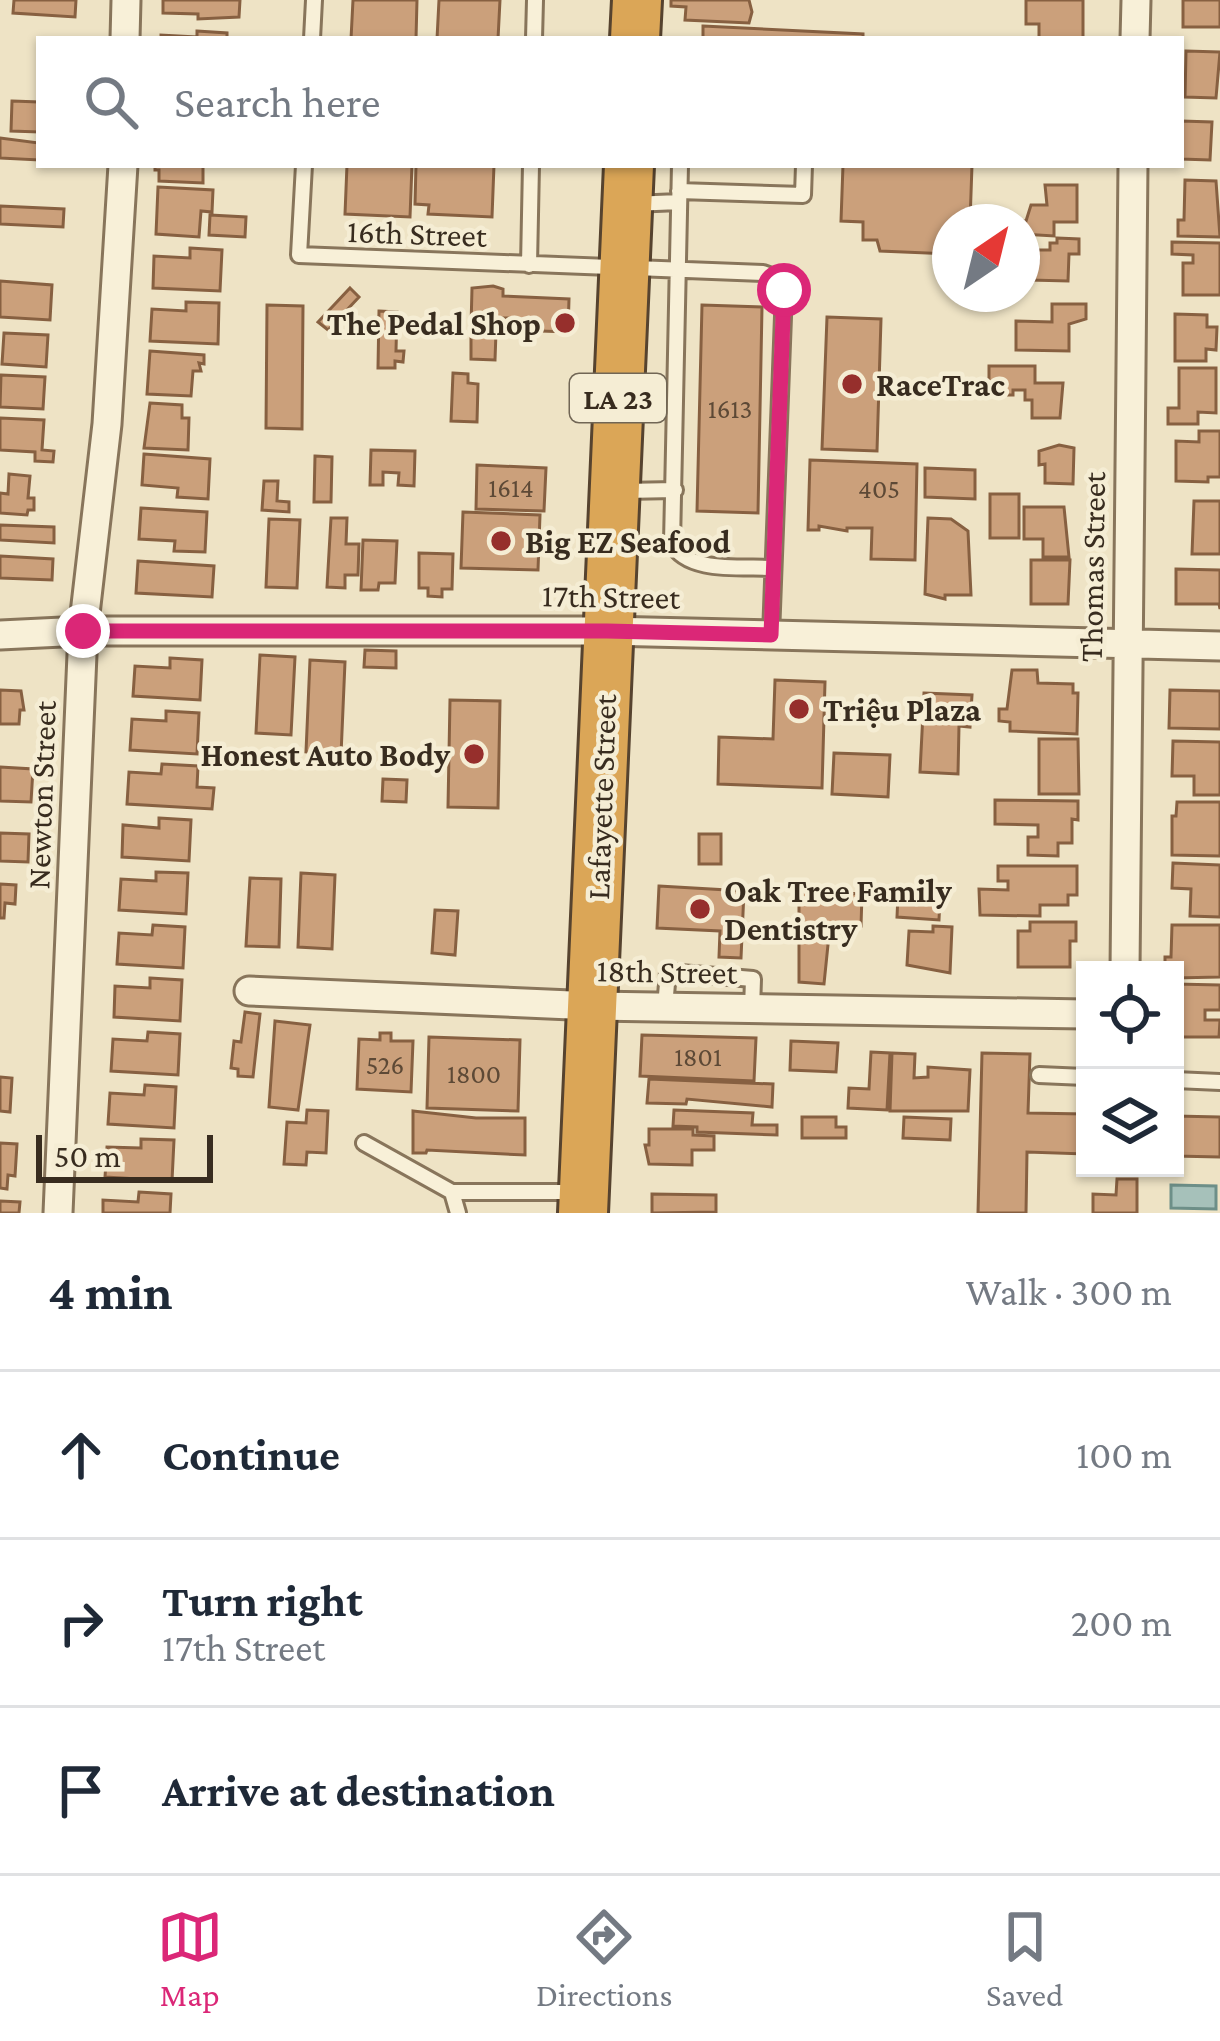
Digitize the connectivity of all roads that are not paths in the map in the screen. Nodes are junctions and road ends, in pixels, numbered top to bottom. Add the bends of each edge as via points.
1 (126, 0) edge
2 (314, 0) edge
3 (535, 0) edge
4 (637, 0) edge
5 (1136, 0) edge
6 (125, 36) edge
7 (312, 36) edge
8 (534, 36) edge
9 (635, 36) edge
10 (1135, 36) edge
11 (123, 168) edge
12 (304, 168) edge
13 (532, 168) edge
14 (680, 168) edge
15 (804, 168) edge
16 (1133, 168) edge
17 (628, 185) edge
18 (679, 196) junction
19 (529, 265) junction
20 (624, 269) junction
21 (678, 270) junction
22 (675, 490) junction
23 (614, 491) junction
24 (773, 568) junction
25 (83, 631) junction
26 (607, 631) junction
27 (0, 635) edge
28 (771, 635) junction
29 (1127, 646) junction
30 (1220, 646) edge
31 (1125, 961) edge
32 (249, 991) dead end
33 (594, 1006) junction
34 (1076, 1014) edge
35 (1039, 1075) dead end
36 (1076, 1077) edge
37 (1184, 1081) edge
38 (1220, 1082) edge
39 (364, 1143) dead end
40 (452, 1192) junction
41 (584, 1203) edge
42 (58, 1213) edge
43 (458, 1213) edge

1 - 6 street
2 - 7 lane
3 - 8 lane
4 - 9 highway
5 - 10 street
11 - 25 street, Newton Street via 107,424
12 - 19 lane, 16th Street via 298,255
13 - 19 lane
14 - 18 lane
15 - 18 lane via 803,195
16 - 29 street, Thomas Street
17 - 18 lane
17 - 20 highway, Lafayette Street / LA 23
18 - 21 lane
19 - 20 lane, 16th Street
20 - 21 lane, 16th Street
20 - 23 highway, Lafayette Street / LA 23
21 - 22 lane
21 - 24 lane, 16th Street via 770,274 784,290
22 - 23 lane
22 - 24 lane via 672,543 685,559
23 - 26 highway, Lafayette Street / LA 23
24 - 28 lane, 16th Street
25 - 26 street, 17th Street
25 - 27 street, 17th Street
25 - 42 street, Newton Street
26 - 28 street, 17th Street
26 - 33 highway, Lafayette Street / LA 23
28 - 29 street, 17th Street
29 - 30 street, 17th Street
29 - 31 street, Thomas Street
32 - 33 street, 18th Street
33 - 34 street, 18th Street
33 - 41 highway, Lafayette Street / LA 23
35 - 36 lane
37 - 38 lane
39 - 40 lane
40 - 41 lane
40 - 43 lane

